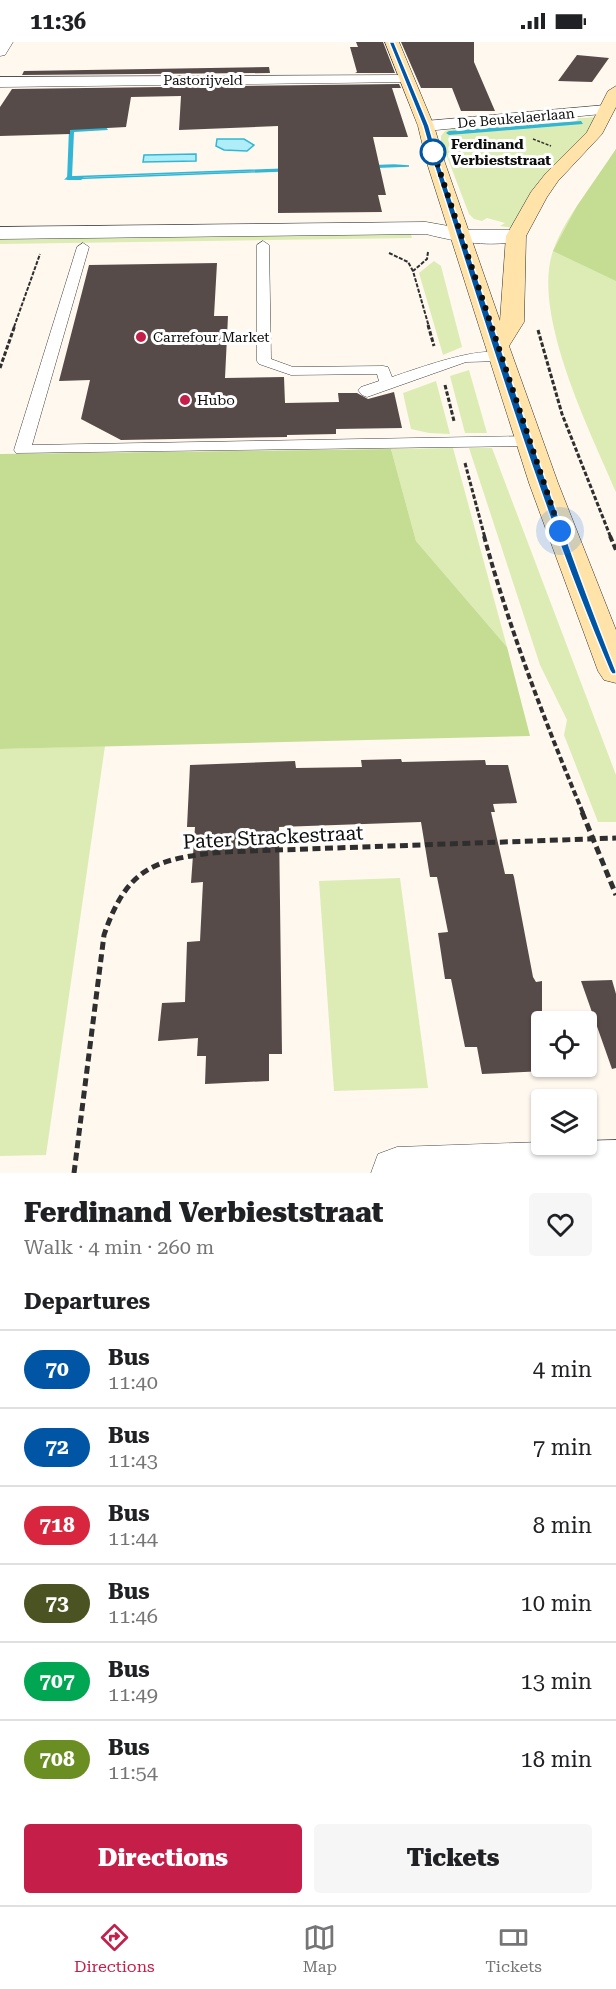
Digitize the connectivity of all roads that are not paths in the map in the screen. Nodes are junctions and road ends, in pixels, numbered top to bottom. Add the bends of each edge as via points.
1 (6, 42) edge
2 (392, 42) edge
3 (0, 52) edge
4 (407, 79) junction
5 (0, 81) edge
6 (616, 91) edge
7 (606, 110) junction
8 (426, 126) junction
9 (0, 233) edge
10 (516, 236) junction
11 (461, 237) junction
12 (263, 245) junction
13 (83, 247) junction
14 (0, 248) edge
15 (500, 351) junction
16 (387, 384) junction
17 (367, 392) dead end
18 (529, 441) junction
19 (616, 671) edge
20 (616, 1166) edge
21 (397, 1173) edge

1 - 3 street
2 - 4 main road
4 - 5 street, Pastorijveld
4 - 8 main road
6 - 7 main road, De Beukelaerlaan
7 - 8 street, De Beukelaerlaan
7 - 10 main road, De Beukelaerlaan via 594,134 538,196
8 - 11 main road
9 - 11 street via 426,228
10 - 11 street
10 - 15 main road via 512,322
11 - 12 street via 428,244
11 - 15 main road
12 - 13 street
12 - 16 lane via 264,361 291,371 383,370
13 - 14 street
13 - 18 lane via 22,450 373,436 460,442
15 - 16 lane via 465,358
15 - 18 main road
16 - 17 lane
18 - 19 main road via 584,596
20 - 21 street

